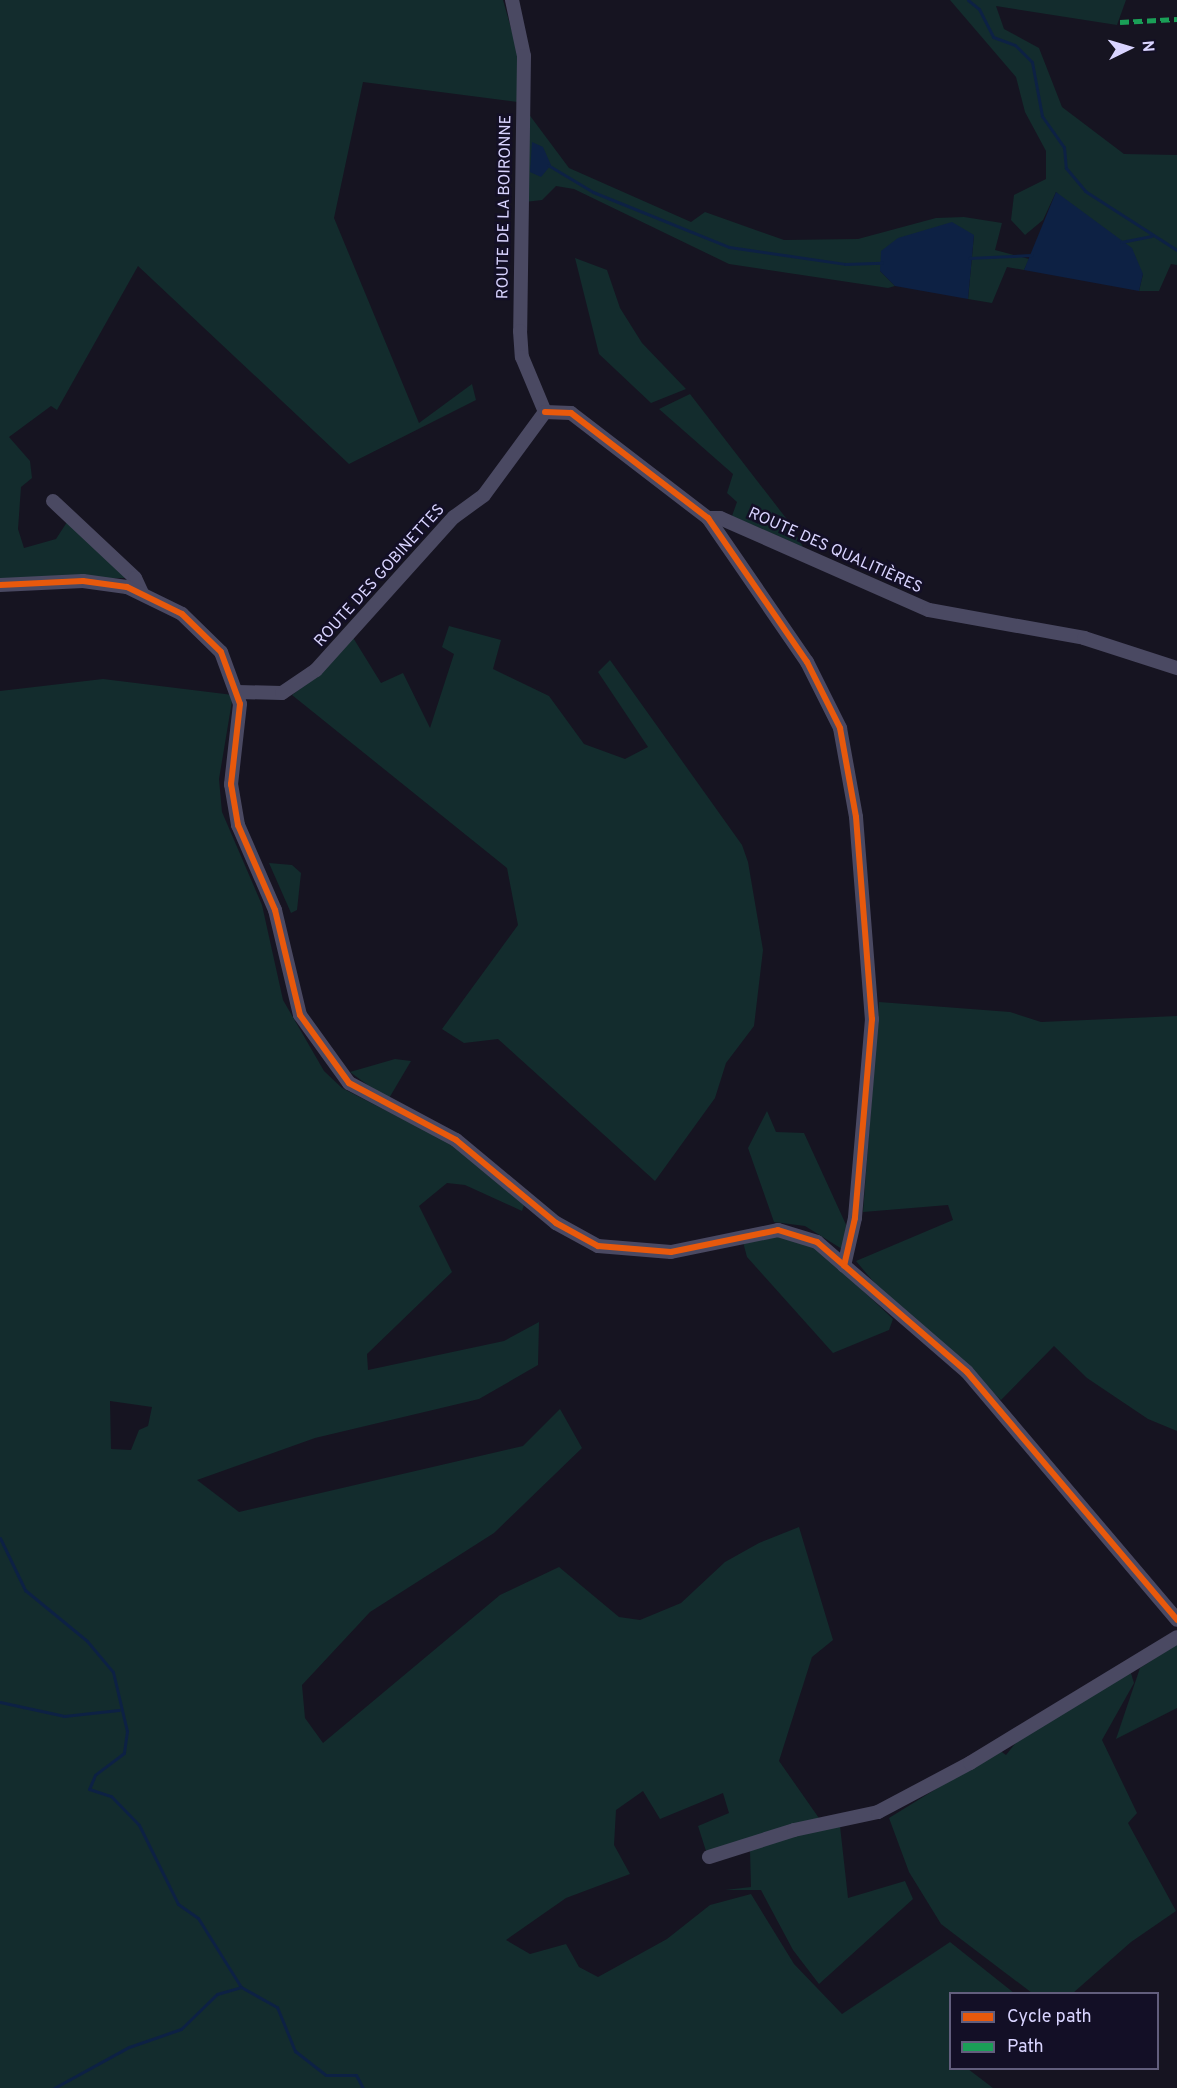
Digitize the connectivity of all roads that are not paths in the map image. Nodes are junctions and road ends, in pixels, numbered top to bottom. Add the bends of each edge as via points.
1 (512, 0) edge
2 (545, 412) junction
3 (53, 501) dead end
4 (708, 518) junction
5 (0, 585) edge
6 (142, 593) junction
7 (1177, 668) edge
8 (238, 692) junction
9 (844, 1266) junction
10 (1177, 1620) edge
11 (1177, 1637) edge
12 (709, 1857) dead end

1 - 2 street, ROUTE DE LA BOIRONNE via 524,56 522,357
2 - 4 street, ROUTE DES QUALITIÈRES via 571,413
2 - 8 street, ROUTE DES GOBINETTES via 484,495 454,517 316,670 282,693
3 - 6 street via 135,578
4 - 7 street, ROUTE DES QUALITIÈRES via 720,518 921,608 1084,638
4 - 9 street via 816,677 836,717 848,763 872,1042 855,1218
5 - 6 street via 91,582
6 - 8 street via 182,614 210,638
8 - 9 street via 231,784 238,825 275,910 300,1015 349,1083 456,1140 556,1223 592,1243 631,1252 672,1252 787,1230 817,1242
9 - 10 street via 981,1387
11 - 12 street via 970,1763 878,1812 794,1830

